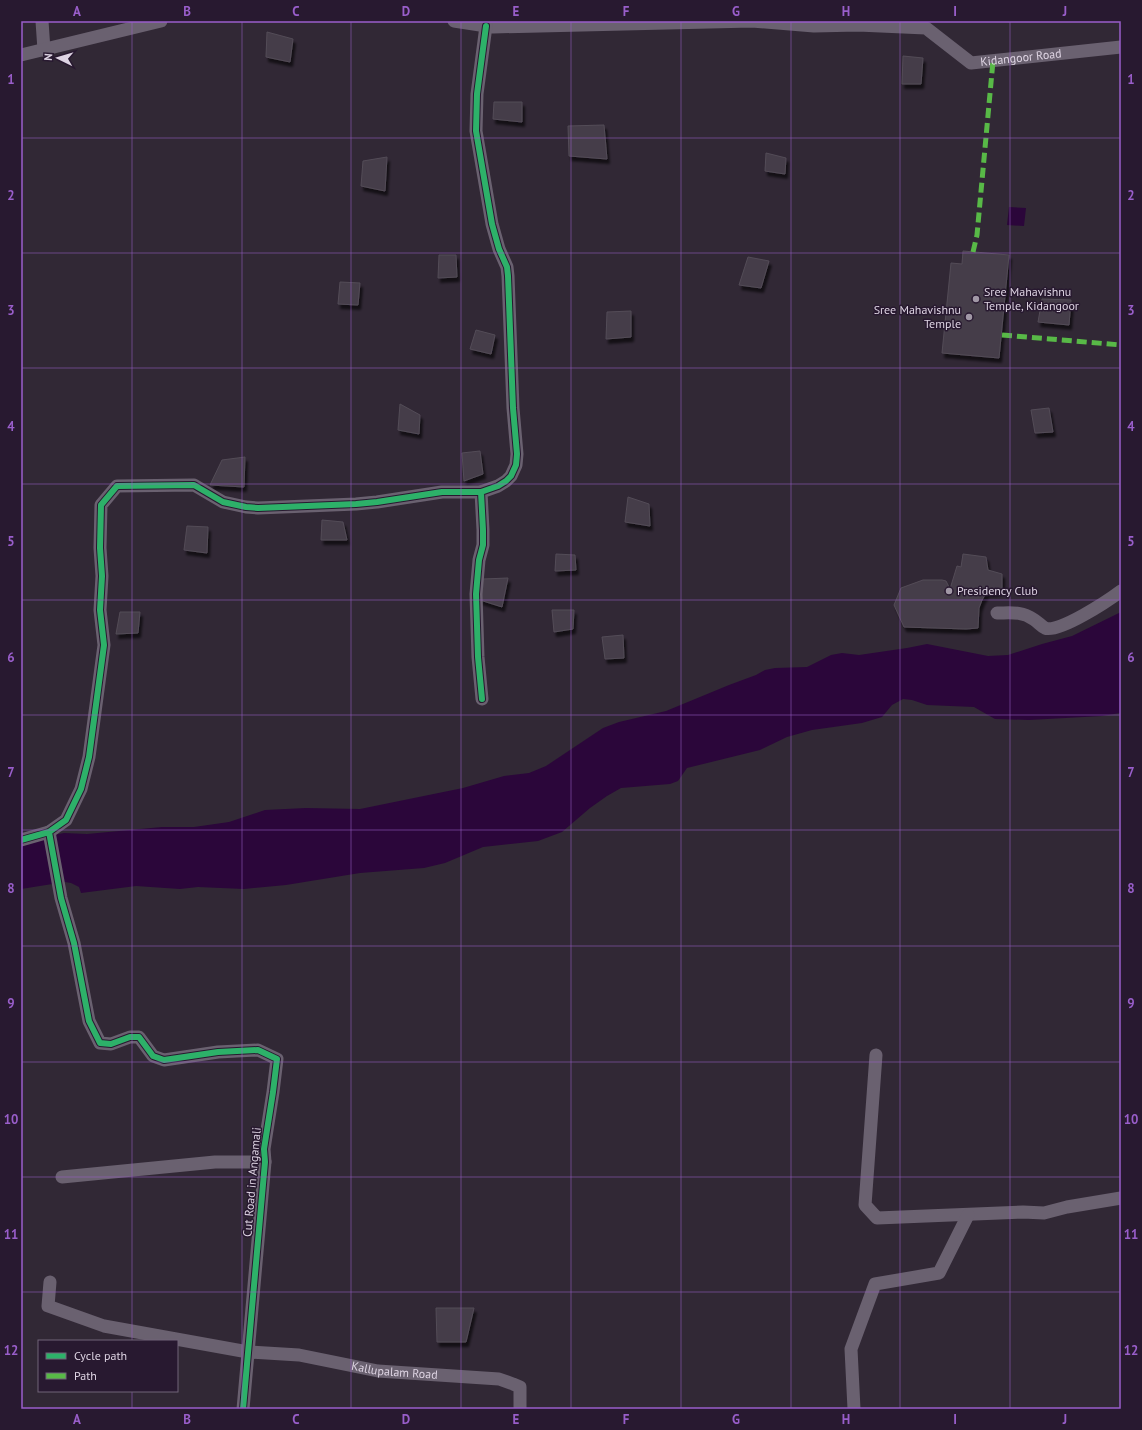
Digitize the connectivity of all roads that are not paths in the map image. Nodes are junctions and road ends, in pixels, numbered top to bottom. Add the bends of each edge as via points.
1 (42, 21) edge
2 (161, 21) edge
3 (454, 21) edge
4 (505, 24) edge
5 (486, 26) junction
6 (1121, 47) edge
7 (44, 50) junction
8 (21, 55) edge
9 (481, 492) junction
10 (1121, 591) edge
11 (997, 613) dead end
12 (482, 699) dead end
13 (49, 832) junction
14 (21, 840) edge
15 (876, 1055) dead end
16 (265, 1162) junction
17 (62, 1177) dead end
18 (1121, 1198) edge
19 (968, 1215) junction
20 (50, 1282) dead end
21 (248, 1352) junction
22 (243, 1409) edge
23 (520, 1409) edge
24 (854, 1409) edge

1 - 7 street
2 - 7 street
3 - 5 street, Kidangoor Road
4 - 5 street, Kidangoor Road
4 - 6 street, Kidangoor Road via 752,21 814,26 926,28 971,63
5 - 9 street via 477,94 476,131 492,224 507,267 517,454 511,476 498,486
7 - 8 street
9 - 12 street via 483,545 476,594
9 - 13 street via 442,492 356,504 258,508 223,502 194,486 117,486 100,504 100,610 104,645 88,757 81,789 66,820
10 - 11 street via 1066,624 1051,629 1045,628 1022,613
13 - 14 street
13 - 16 street, Cut Road in Angamali via 89,1021 100,1043 111,1044 130,1037 139,1037 153,1056 164,1060 218,1052 258,1050 277,1059 264,1148
15 - 19 street via 865,1205 877,1218
16 - 17 street via 215,1162
16 - 21 street, Cut Road in Angamali
18 - 19 street via 1044,1213
19 - 24 street via 939,1273 875,1284 851,1349
20 - 21 street via 48,1306 104,1326
21 - 22 street, Cut Road in Angamali
21 - 23 street, Kallupalam Road via 299,1355 378,1371 499,1379 520,1387

